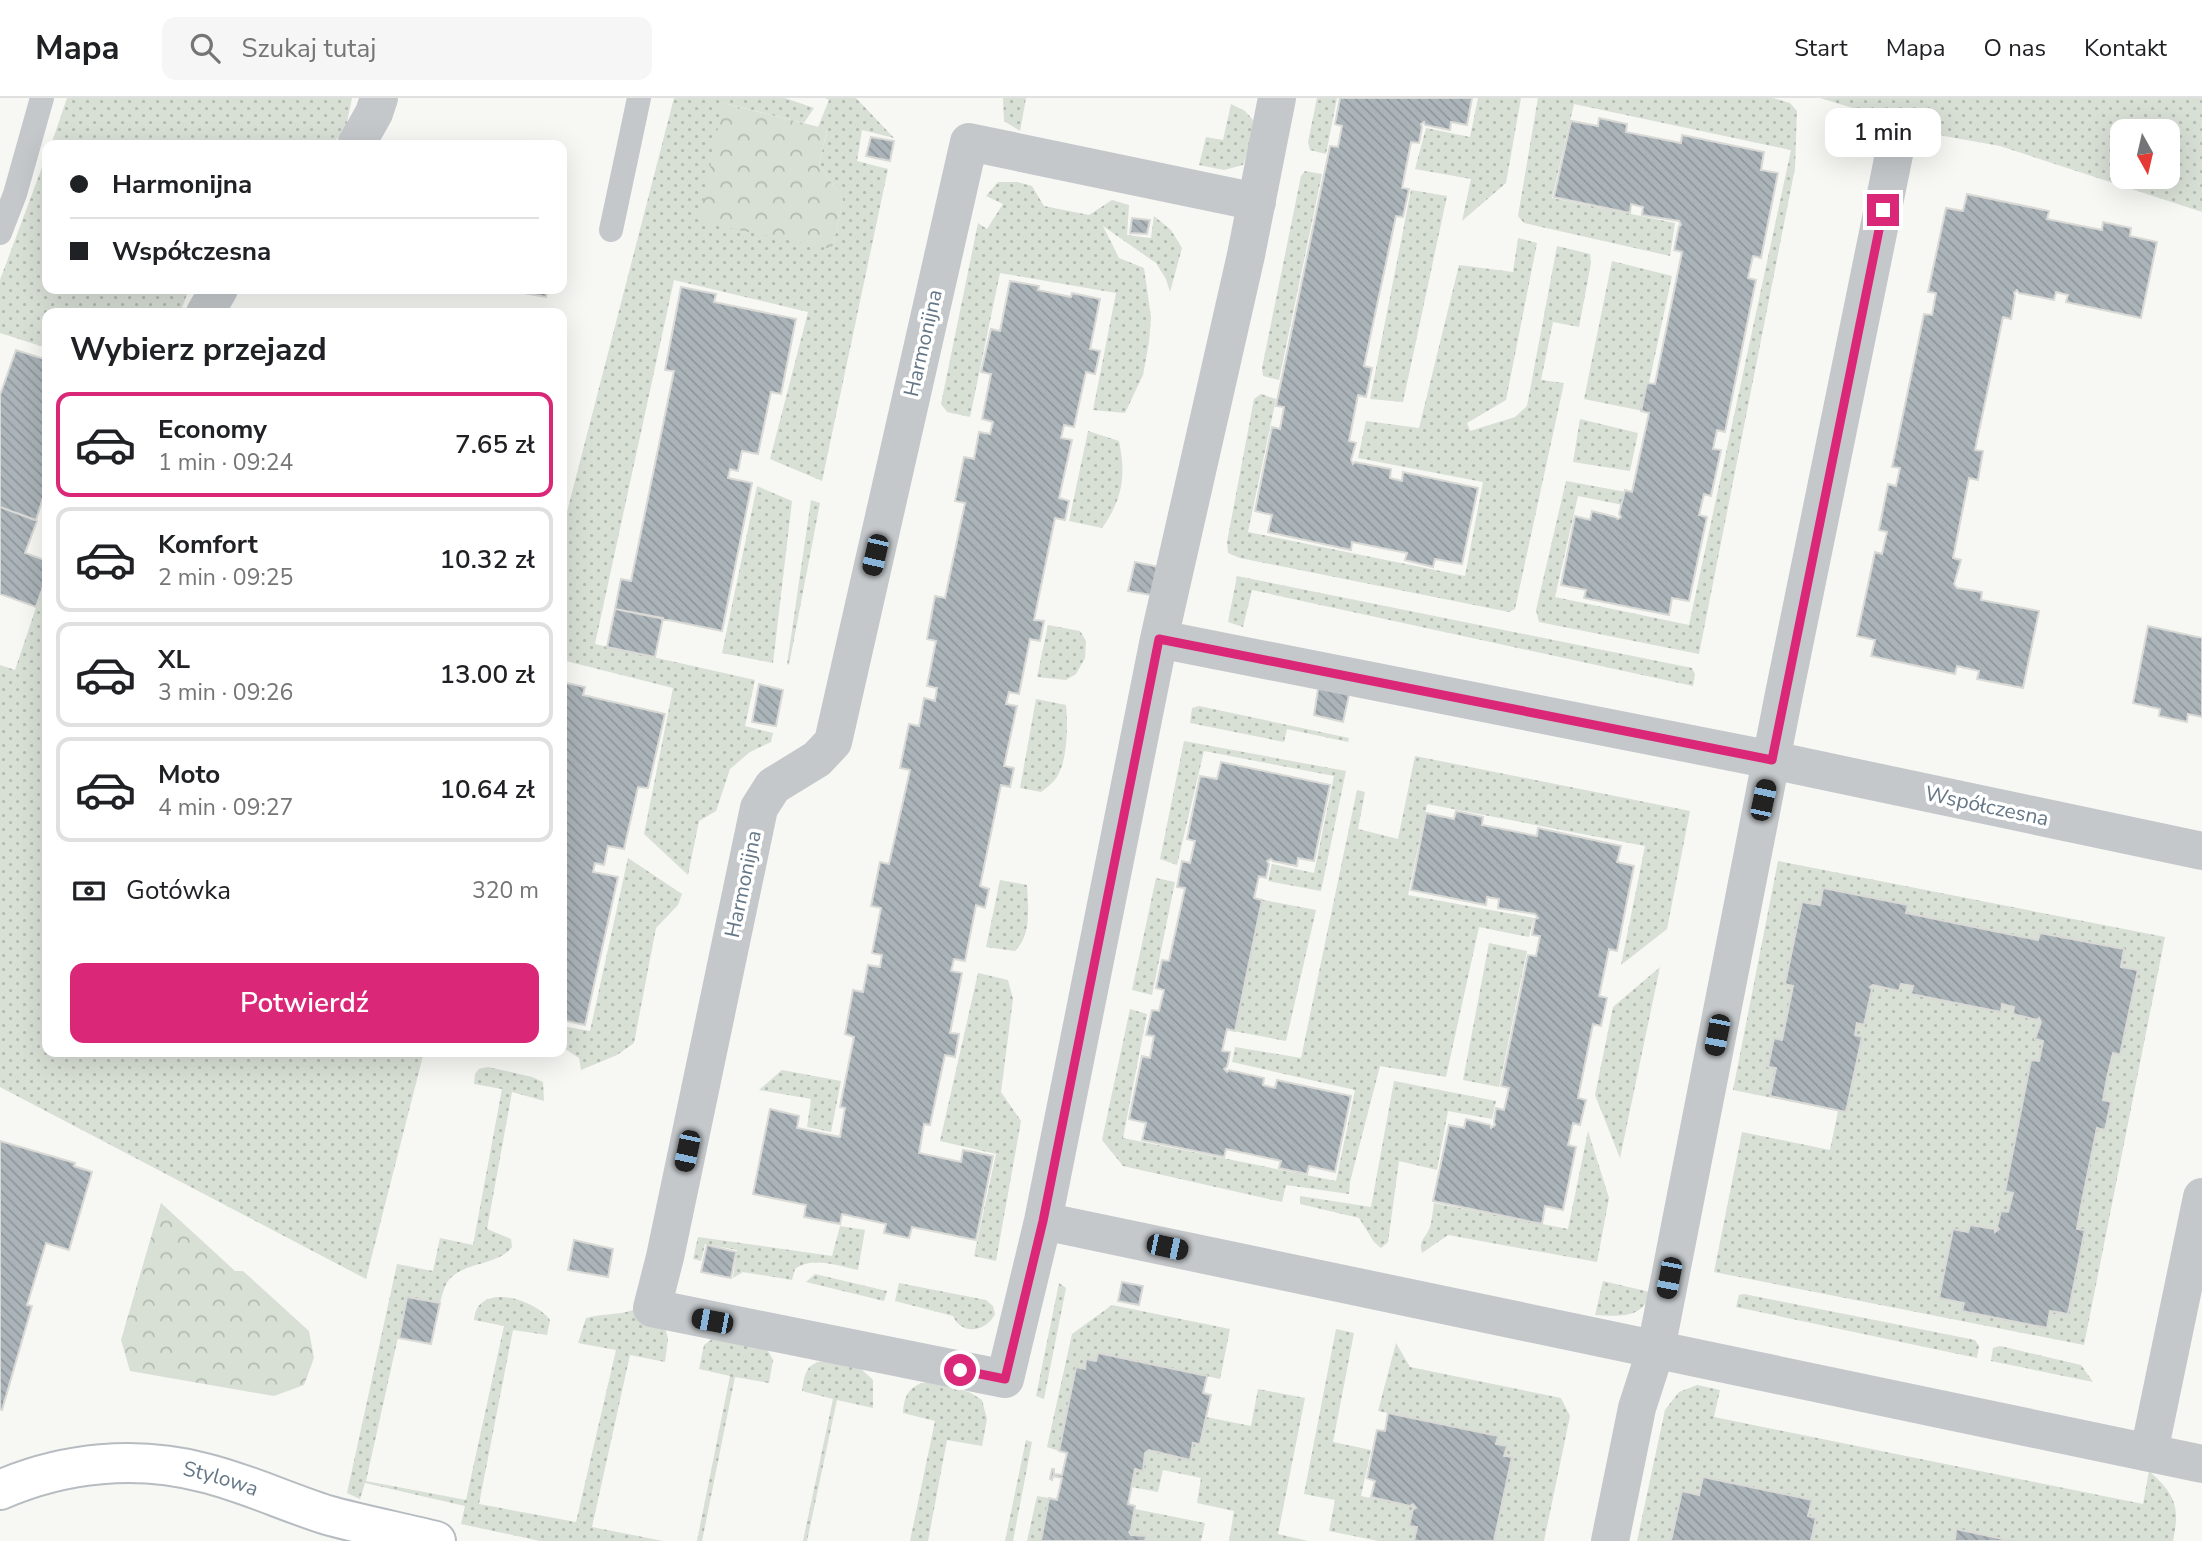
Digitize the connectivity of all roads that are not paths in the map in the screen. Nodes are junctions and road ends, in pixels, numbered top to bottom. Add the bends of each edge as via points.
1 (42, 98) edge
2 (379, 98) edge
3 (639, 98) edge
4 (1277, 98) edge
5 (1899, 130) dead end
6 (359, 140) edge
7 (1257, 202) junction
8 (611, 230) dead end
9 (0, 233) edge
10 (1159, 639) junction
11 (1772, 760) junction
12 (2202, 851) edge
13 (2202, 1198) edge
14 (1043, 1221) junction
15 (1656, 1349) junction
16 (2150, 1452) junction
17 (2202, 1464) edge
18 (0, 1490) edge
19 (436, 1541) edge
20 (1610, 1541) edge

1 - 9 lane
2 - 6 street
3 - 8 lane
4 - 7 street
5 - 11 street
7 - 10 street
7 - 14 street, Harmonijna via 969,142 833,742 817,759 773,786 759,808 652,1308 1005,1379
10 - 11 street, Współczesna
10 - 14 street
11 - 12 street, Współczesna
11 - 15 street
13 - 16 street
14 - 15 street
15 - 16 street
15 - 20 street via 1637,1408
16 - 17 street
18 - 19 street, Stylowa via 79,1466 141,1462 204,1473 328,1515

